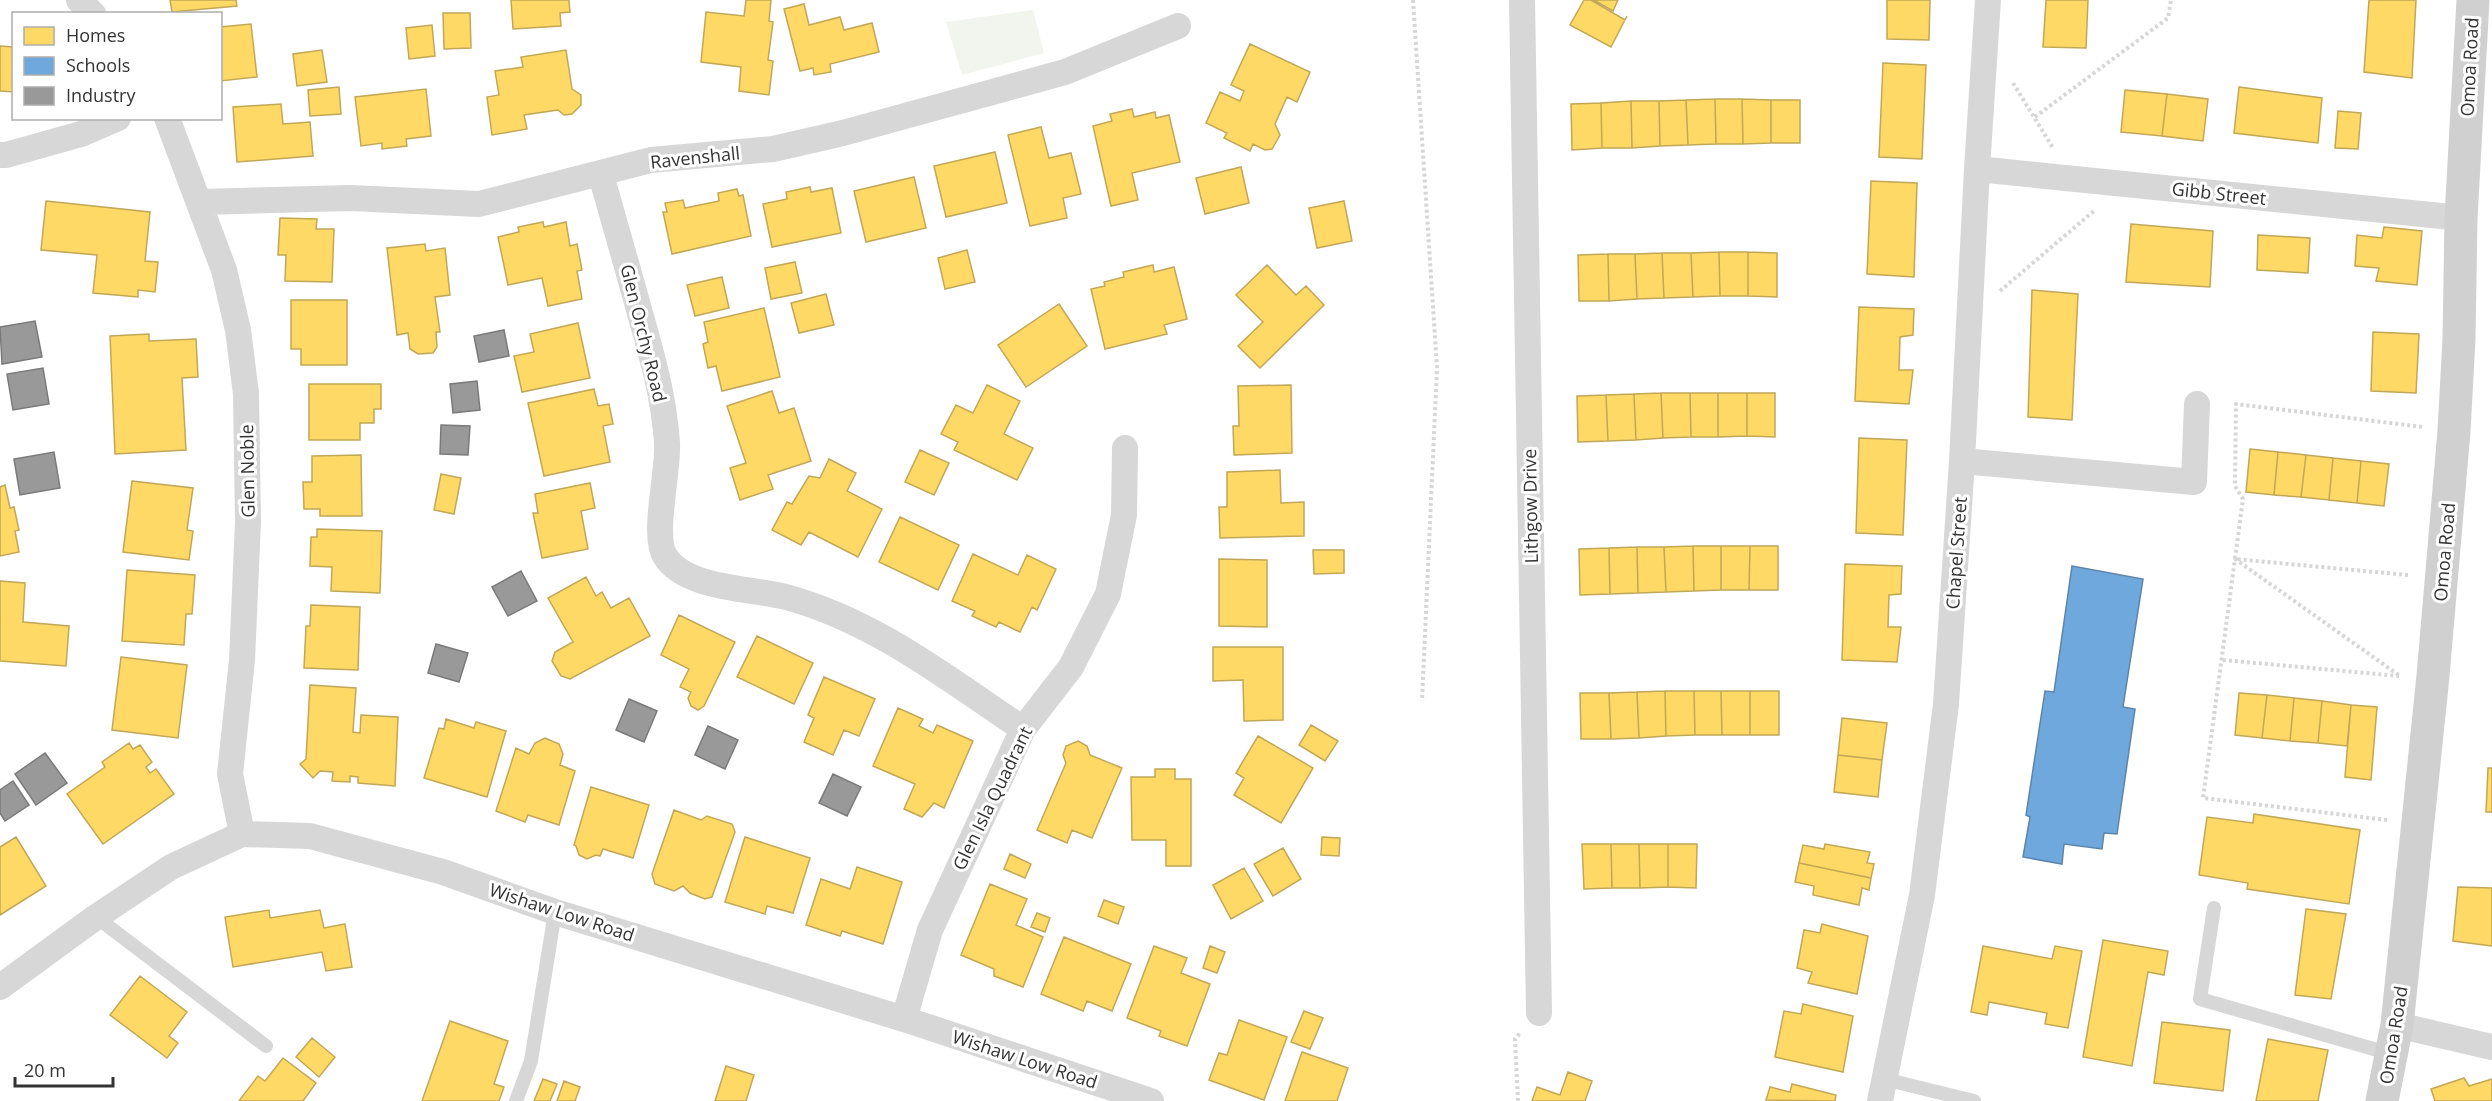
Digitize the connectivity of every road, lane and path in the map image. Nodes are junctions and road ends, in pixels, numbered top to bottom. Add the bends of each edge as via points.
1 (79, 0) edge
2 (1413, 0) edge
3 (1522, 0) edge
4 (1988, 0) edge
5 (2171, 0) edge
6 (2473, 0) edge
7 (91, 12) edge
8 (1178, 26) dead end
9 (1986, 40) junction
10 (2035, 117) junction
11 (113, 120) edge
12 (168, 120) edge
13 (0, 155) edge
14 (1977, 169) junction
15 (601, 175) junction
16 (2070, 178) junction
17 (2125, 184) junction
18 (200, 202) junction
19 (2461, 218) junction
20 (1971, 316) junction
21 (2197, 404) dead end
22 (2454, 431) junction
23 (1125, 448) dead end
24 (1962, 461) junction
25 (2235, 559) junction
26 (2442, 578) junction
27 (2223, 660) junction
28 (2400, 676) junction
29 (2433, 676) junction
30 (1422, 701) dead end
31 (1023, 729) junction
32 (2418, 823) junction
33 (242, 834) junction
34 (2214, 908) dead end
35 (555, 912) junction
36 (96, 917) junction
37 (0, 987) edge
38 (1539, 1012) joint
39 (904, 1019) junction
40 (2394, 1040) junction
41 (266, 1046) dead end
42 (2492, 1047) edge
43 (1882, 1090) edge
44 (516, 1101) edge
45 (1151, 1101) edge
46 (1518, 1101) edge
47 (1974, 1101) edge
48 (2382, 1101) edge

1 - 7 street
2 - 30 path via 1437,368
3 - 38 street, Lithgow Drive
4 - 9 street, Chapel Street
5 - 10 path via 2168,18
6 - 19 main road, Omoa Road
8 - 15 street, Ravenshall via 1065,72 843,133 773,149 651,160
9 - 10 path
9 - 14 street, Chapel Street
10 - 16 path
11 - 13 street via 81,134
12 - 18 street, Glen Noble
14 - 16 street, Gibb Street
14 - 20 street, Chapel Street
15 - 18 street, Ravenshall via 479,204 350,198
15 - 31 street, Glen Orchy Road via 660,386 668,446 660,532 663,554 690,578 786,598 840,616 892,640
16 - 17 street, Gibb Street
17 - 19 street, Gibb Street
17 - 20 path
18 - 33 street, Glen Noble via 224,270 238,330 246,394 249,522 242,660 230,774
19 - 22 main road, Omoa Road
20 - 24 street, Chapel Street
21 - 24 street via 2194,482
22 - 25 path via 2236,404 2235,486 2243,499
22 - 26 main road, Omoa Road
23 - 31 street, Glen Isla Quadrant via 1124,515 1108,594 1071,667
24 - 43 street, Chapel Street via 1946,704 1922,895
25 - 26 path
25 - 27 path
25 - 28 path
26 - 29 main road, Omoa Road
27 - 28 path
27 - 32 path via 2203,798
28 - 29 path
29 - 32 main road, Omoa Road
31 - 39 street, Glen Isla Quadrant via 930,930
32 - 40 main road, Omoa Road
33 - 35 street, Wishaw Low Road via 310,836 443,872
33 - 36 street, Wishaw Low Road via 171,867
34 - 40 lane via 2200,999
35 - 39 street, Wishaw Low Road
35 - 44 lane via 531,1061
36 - 37 street, Wishaw Low Road
36 - 41 lane
38 - 46 path via 1515,1039
39 - 45 street, Wishaw Low Road
40 - 42 street
40 - 48 main road, Omoa Road
43 - 47 lane

